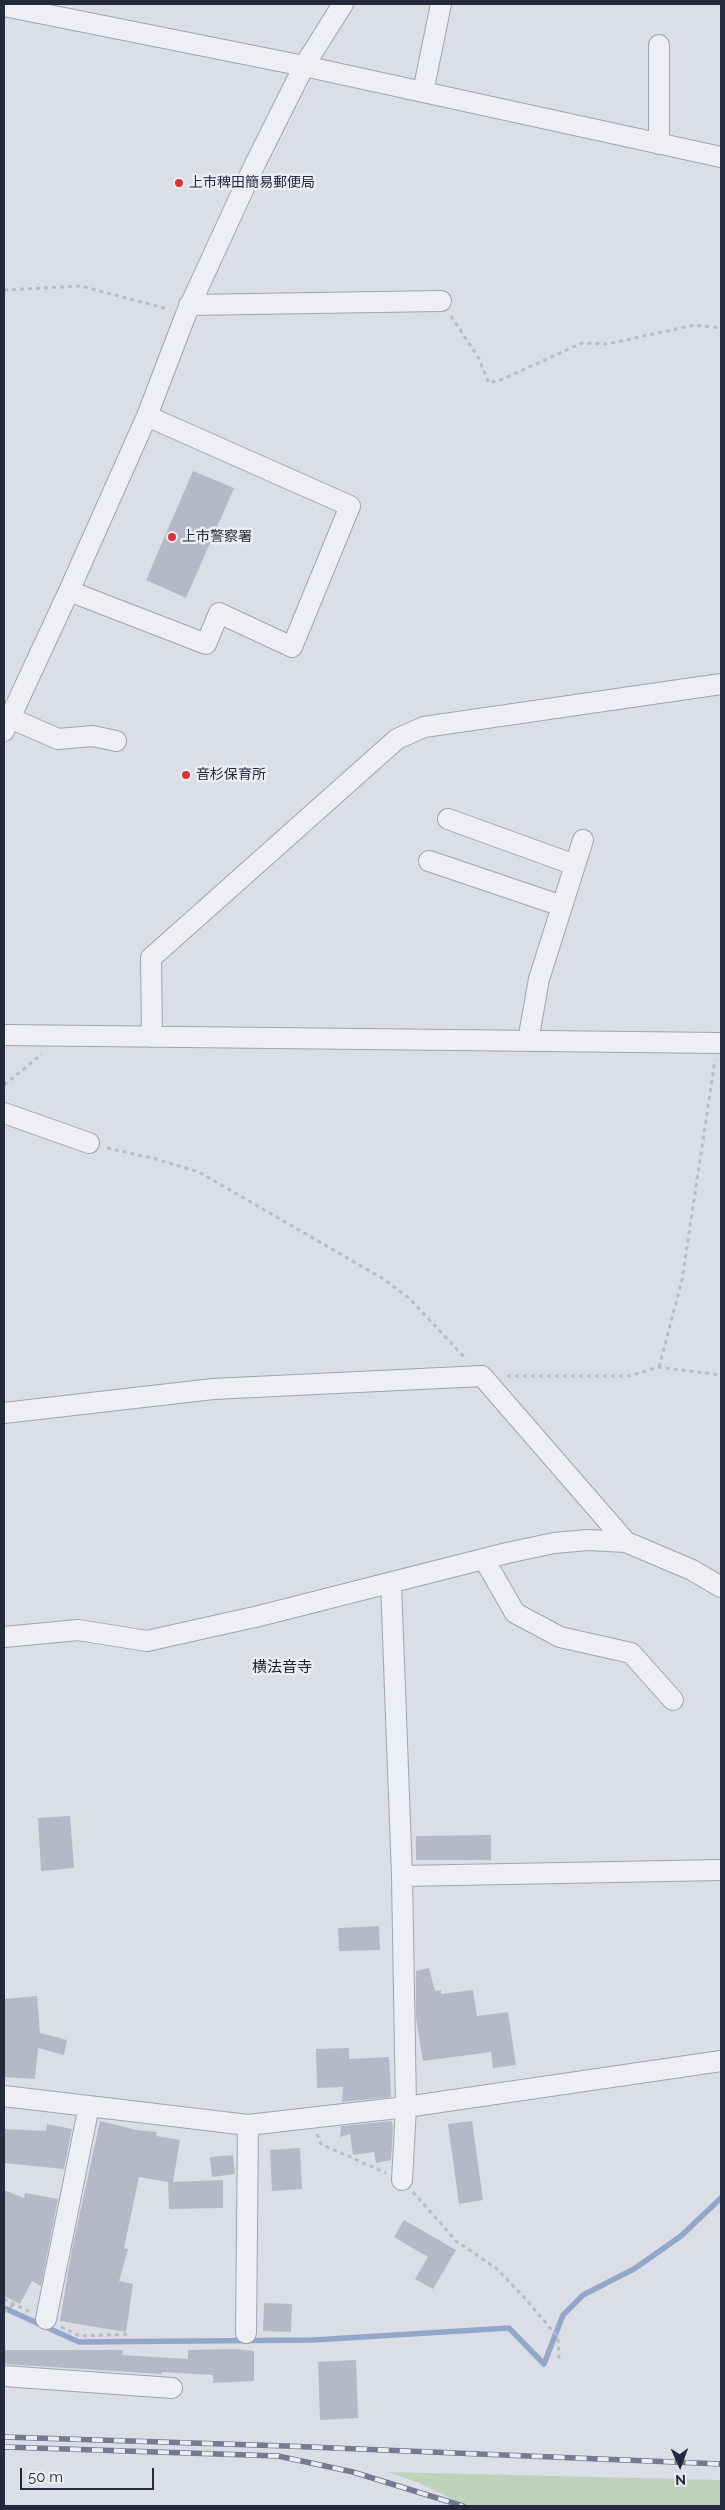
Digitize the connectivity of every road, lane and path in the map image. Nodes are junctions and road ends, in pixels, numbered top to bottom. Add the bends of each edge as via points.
1 (343, 4) edge
2 (441, 4) edge
3 (4, 6) edge
4 (660, 44) dead end
5 (304, 66) junction
6 (423, 92) junction
7 (659, 144) junction
8 (721, 157) edge
9 (4, 290) edge
10 (441, 300) joint
11 (188, 310) junction
12 (721, 328) edge
13 (147, 416) junction
14 (69, 591) junction
15 (721, 684) edge
16 (6, 722) edge
17 (116, 740) dead end
18 (448, 819) dead end
19 (583, 840) dead end
20 (429, 861) dead end
21 (575, 865) junction
22 (562, 906) junction
23 (4, 1035) edge
24 (62, 1036) junction
25 (152, 1037) junction
26 (528, 1040) junction
27 (719, 1043) edge
28 (4, 1085) edge
29 (4, 1113) edge
30 (89, 1144) joint
31 (659, 1367) junction
32 (721, 1375) edge
33 (482, 1376) junction
34 (4, 1413) edge
35 (626, 1542) junction
36 (484, 1559) junction
37 (391, 1584) junction
38 (721, 1587) edge
39 (4, 1637) edge
40 (673, 1700) dead end
41 (721, 1870) edge
42 (402, 1876) junction
43 (721, 2061) edge
44 (4, 2096) edge
45 (89, 2106) junction
46 (406, 2107) junction
47 (309, 2118) junction
48 (248, 2125) junction
49 (402, 2180) junction
50 (14, 2304) dead end
51 (4, 2312) edge
52 (46, 2319) dead end
53 (246, 2333) dead end
54 (559, 2361) dead end
55 (4, 2376) edge
56 (172, 2388) dead end

1 - 5 street
2 - 6 street
3 - 5 street
4 - 7 street
5 - 6 street
5 - 11 street
6 - 7 street
7 - 8 street
9 - 11 path via 81,286
10 - 11 street
10 - 12 path via 478,357 489,383 582,343 606,344 695,325
11 - 13 street
13 - 14 street
13 - 14 street via 350,506 292,647 219,613 206,644
14 - 16 street
15 - 25 street via 424,726 398,739 151,958
16 - 17 street via 58,739 93,736
18 - 21 street
19 - 21 street
20 - 22 street
21 - 22 street
22 - 26 street via 539,978
23 - 24 street
24 - 25 street
24 - 28 path
25 - 26 street
26 - 27 street
27 - 31 path via 682,1280
29 - 30 street
30 - 33 path via 198,1172 382,1278 409,1298
31 - 32 path
31 - 33 path via 629,1376
33 - 34 street via 213,1389
33 - 35 street
35 - 36 street via 588,1540 554,1543
35 - 38 street via 692,1570
36 - 37 street
36 - 40 street via 515,1613 560,1637 631,1653
37 - 39 street via 147,1640 78,1630
37 - 42 street
41 - 42 street
42 - 46 street
43 - 46 street
44 - 45 street
45 - 48 street
45 - 52 street
46 - 47 street
46 - 49 street
47 - 48 street
47 - 49 path via 321,2144
48 - 53 street
49 - 54 path via 456,2241 496,2268 523,2296 558,2337
50 - 51 path
55 - 56 street

